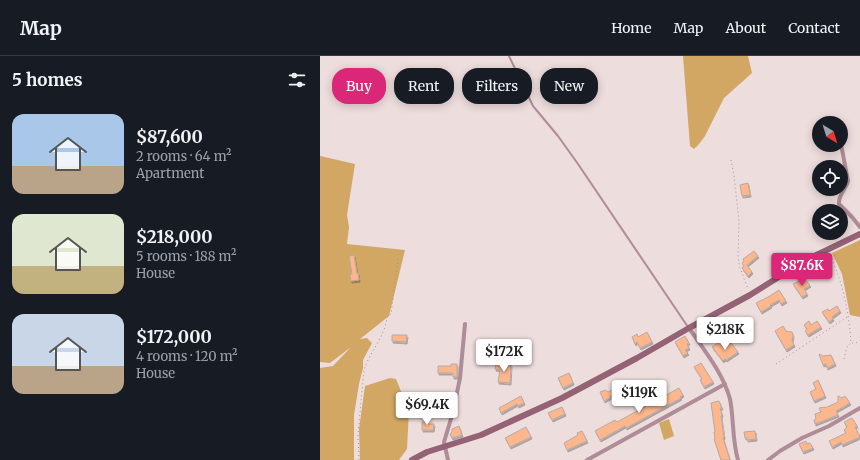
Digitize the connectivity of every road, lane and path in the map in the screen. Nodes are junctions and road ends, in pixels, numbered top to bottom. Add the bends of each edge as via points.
1 (509, 56) edge
2 (843, 152) edge
3 (731, 160) dead end
4 (860, 227) edge
5 (860, 234) edge
6 (828, 249) junction
7 (398, 259) dead end
8 (750, 296) junction
9 (848, 316) junction
10 (465, 324) dead end
11 (689, 328) junction
12 (860, 342) edge
13 (851, 343) junction
14 (844, 359) dead end
15 (776, 364) dead end
16 (725, 384) junction
17 (860, 408) edge
18 (446, 446) junction
19 (359, 460) edge
20 (412, 460) edge
21 (448, 460) edge
22 (586, 460) edge
23 (738, 460) edge
24 (768, 460) edge

1 - 11 lane via 533,106 578,164
2 - 4 street via 848,181 839,204
3 - 8 path via 739,221 738,258
5 - 6 street
6 - 8 street via 804,261
6 - 9 path via 842,283
7 - 19 path via 391,314 387,317 386,325 364,370 358,434
8 - 11 street
9 - 13 path
9 - 15 path
10 - 18 street via 460,378 445,436
11 - 16 street
11 - 18 street via 562,398 481,435
12 - 13 path
13 - 14 path
16 - 22 street
16 - 23 street via 730,400 734,448
17 - 24 street via 802,438
18 - 20 street
18 - 21 street

